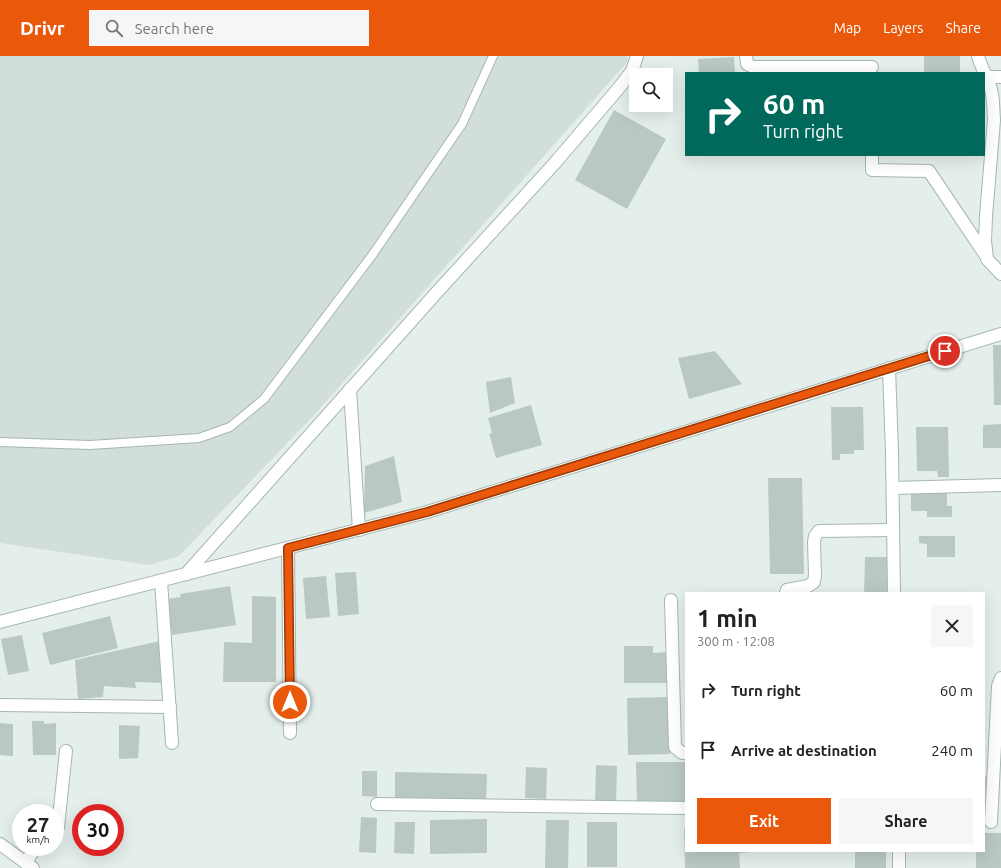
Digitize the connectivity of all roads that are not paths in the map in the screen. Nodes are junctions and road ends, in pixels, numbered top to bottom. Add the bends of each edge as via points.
1 (493, 56) edge
2 (637, 56) edge
3 (746, 56) edge
4 (978, 56) edge
5 (872, 65) edge
6 (984, 72) edge
7 (986, 77) joint
8 (1001, 77) edge
9 (872, 156) edge
10 (987, 259) junction
11 (1001, 274) edge
12 (1001, 334) edge
13 (889, 368) junction
14 (350, 389) junction
15 (0, 442) edge
16 (1001, 485) edge
17 (892, 488) junction
18 (359, 530) junction
19 (893, 530) junction
20 (288, 548) junction
21 (186, 574) junction
22 (161, 580) junction
23 (786, 592) edge
24 (894, 592) edge
25 (671, 600) dead end
26 (0, 622) edge
27 (1001, 678) edge
28 (0, 705) edge
29 (170, 707) junction
30 (290, 733) dead end
31 (172, 743) dead end
32 (66, 751) dead end
33 (685, 753) edge
34 (60, 804) edge
35 (377, 804) dead end
36 (685, 808) edge
37 (992, 822) edge
38 (0, 844) edge
39 (899, 852) edge
40 (24, 864) edge
41 (899, 868) edge

1 - 15 lane via 462,124 373,254 264,398 230,427 199,438 90,445
2 - 14 street via 632,71 554,164
3 - 5 street via 747,64 753,67
4 - 6 street
7 - 8 street
7 - 10 street via 990,86 994,120 986,216
9 - 10 street via 872,170 929,170
10 - 11 street
12 - 13 street
13 - 17 street
13 - 18 street via 427,512
14 - 18 street
14 - 21 street
16 - 17 street
17 - 19 street
18 - 20 street
19 - 23 street via 819,531 814,542 814,582
19 - 24 street
20 - 21 street
20 - 30 street
21 - 22 street
22 - 26 street
22 - 29 street
25 - 33 street via 675,747
27 - 37 street via 998,686
28 - 29 street
29 - 31 street
32 - 34 street
35 - 36 street
38 - 40 street
39 - 41 street

